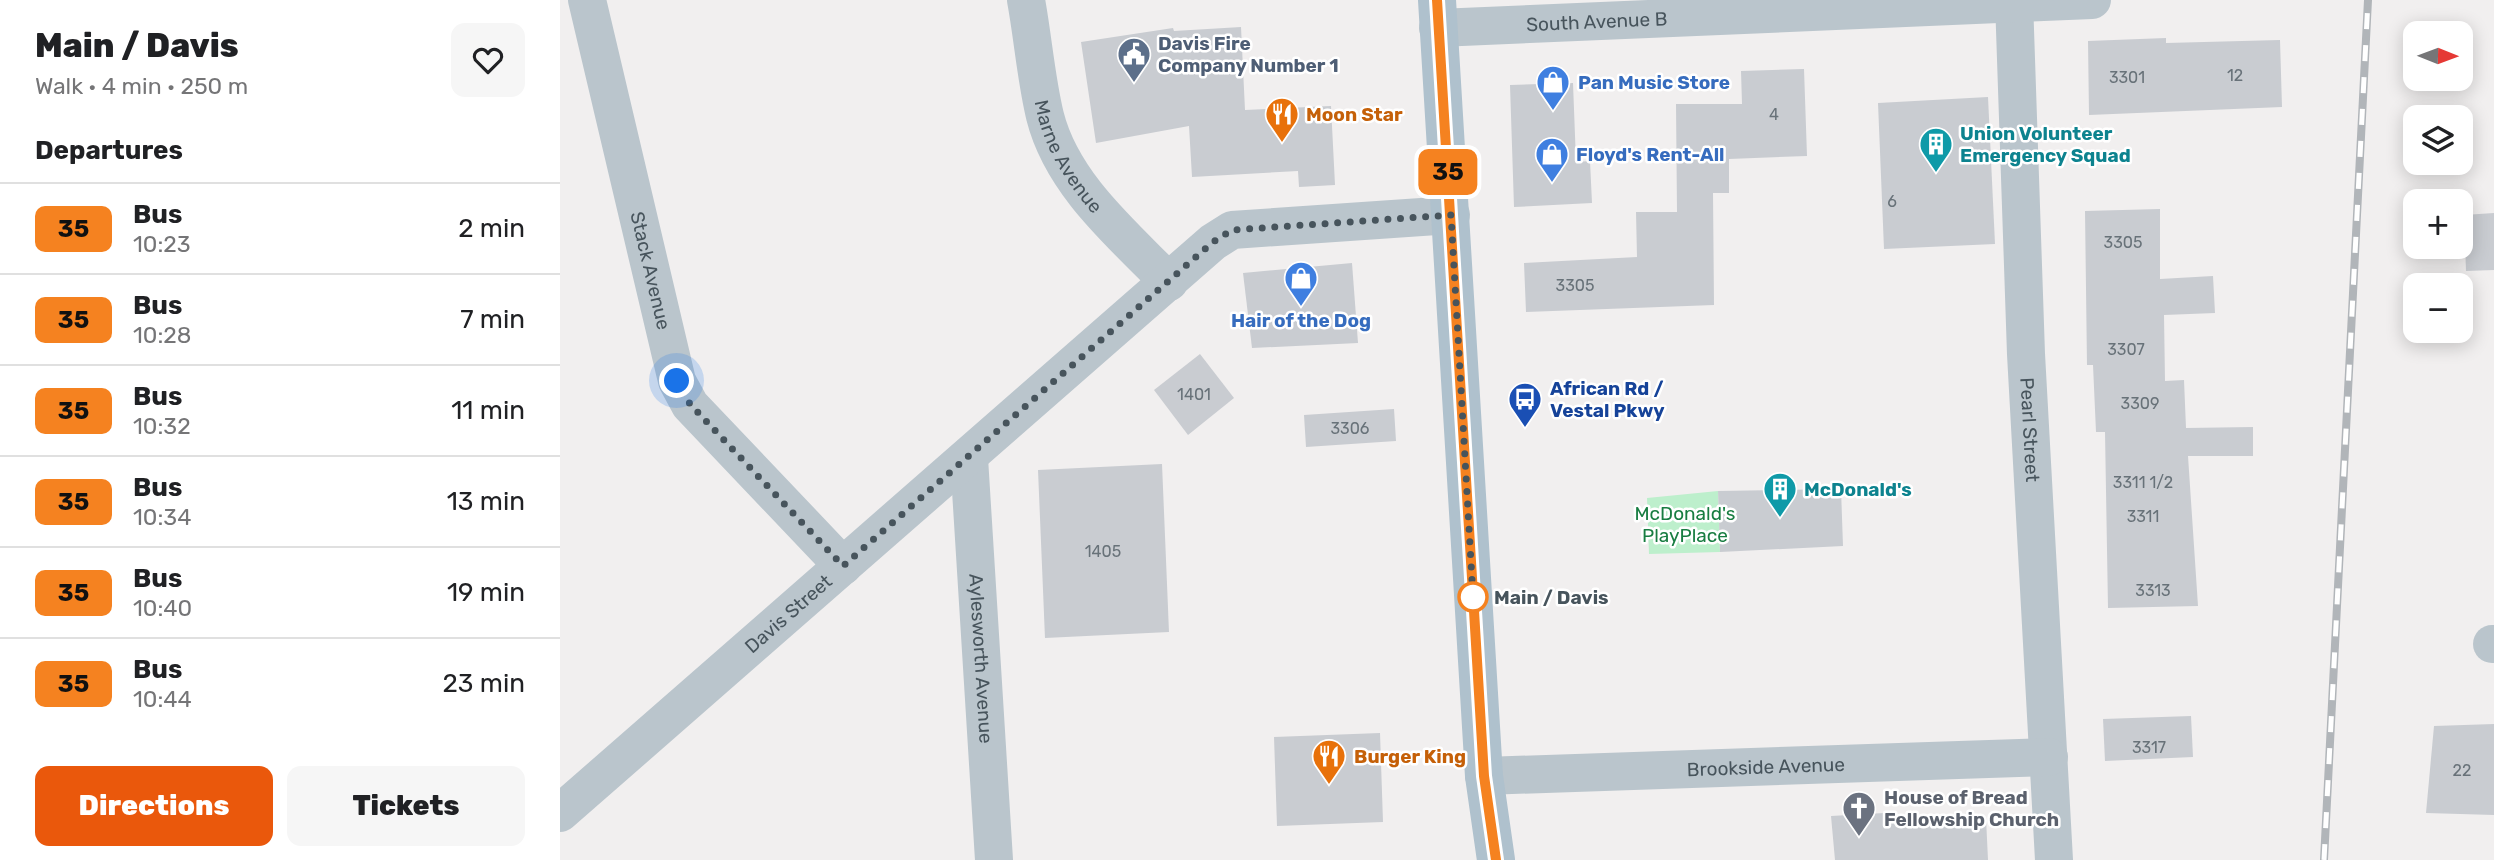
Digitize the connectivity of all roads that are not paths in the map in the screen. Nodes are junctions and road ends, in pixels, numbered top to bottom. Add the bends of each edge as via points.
1 (587, 0) edge
2 (1027, 0) edge
3 (2092, 0) edge
4 (2014, 2) edge
5 (1438, 14) edge
6 (1451, 215) junction
7 (1169, 282) junction
8 (969, 458) junction
9 (843, 566) junction
10 (2049, 757) junction
11 (1484, 776) junction
12 (560, 813) edge
13 (994, 860) edge
14 (1496, 860) edge
15 (2054, 860) edge

1 - 9 street, Stack Avenue via 677,381 690,404
2 - 7 street, Marne Avenue via 1046,118 1069,172
3 - 4 street, South Avenue B
4 - 5 street, South Avenue B
4 - 10 street, Pearl Street via 2026,354
5 - 6 main road
6 - 7 street, Davis Street via 1232,230
6 - 11 main road
7 - 8 street, Davis Street
8 - 9 street, Davis Street
8 - 13 street, Aylesworth Avenue
9 - 12 street, Davis Street
10 - 11 street, Brookside Avenue
10 - 15 street, Pearl Street
11 - 14 main road

